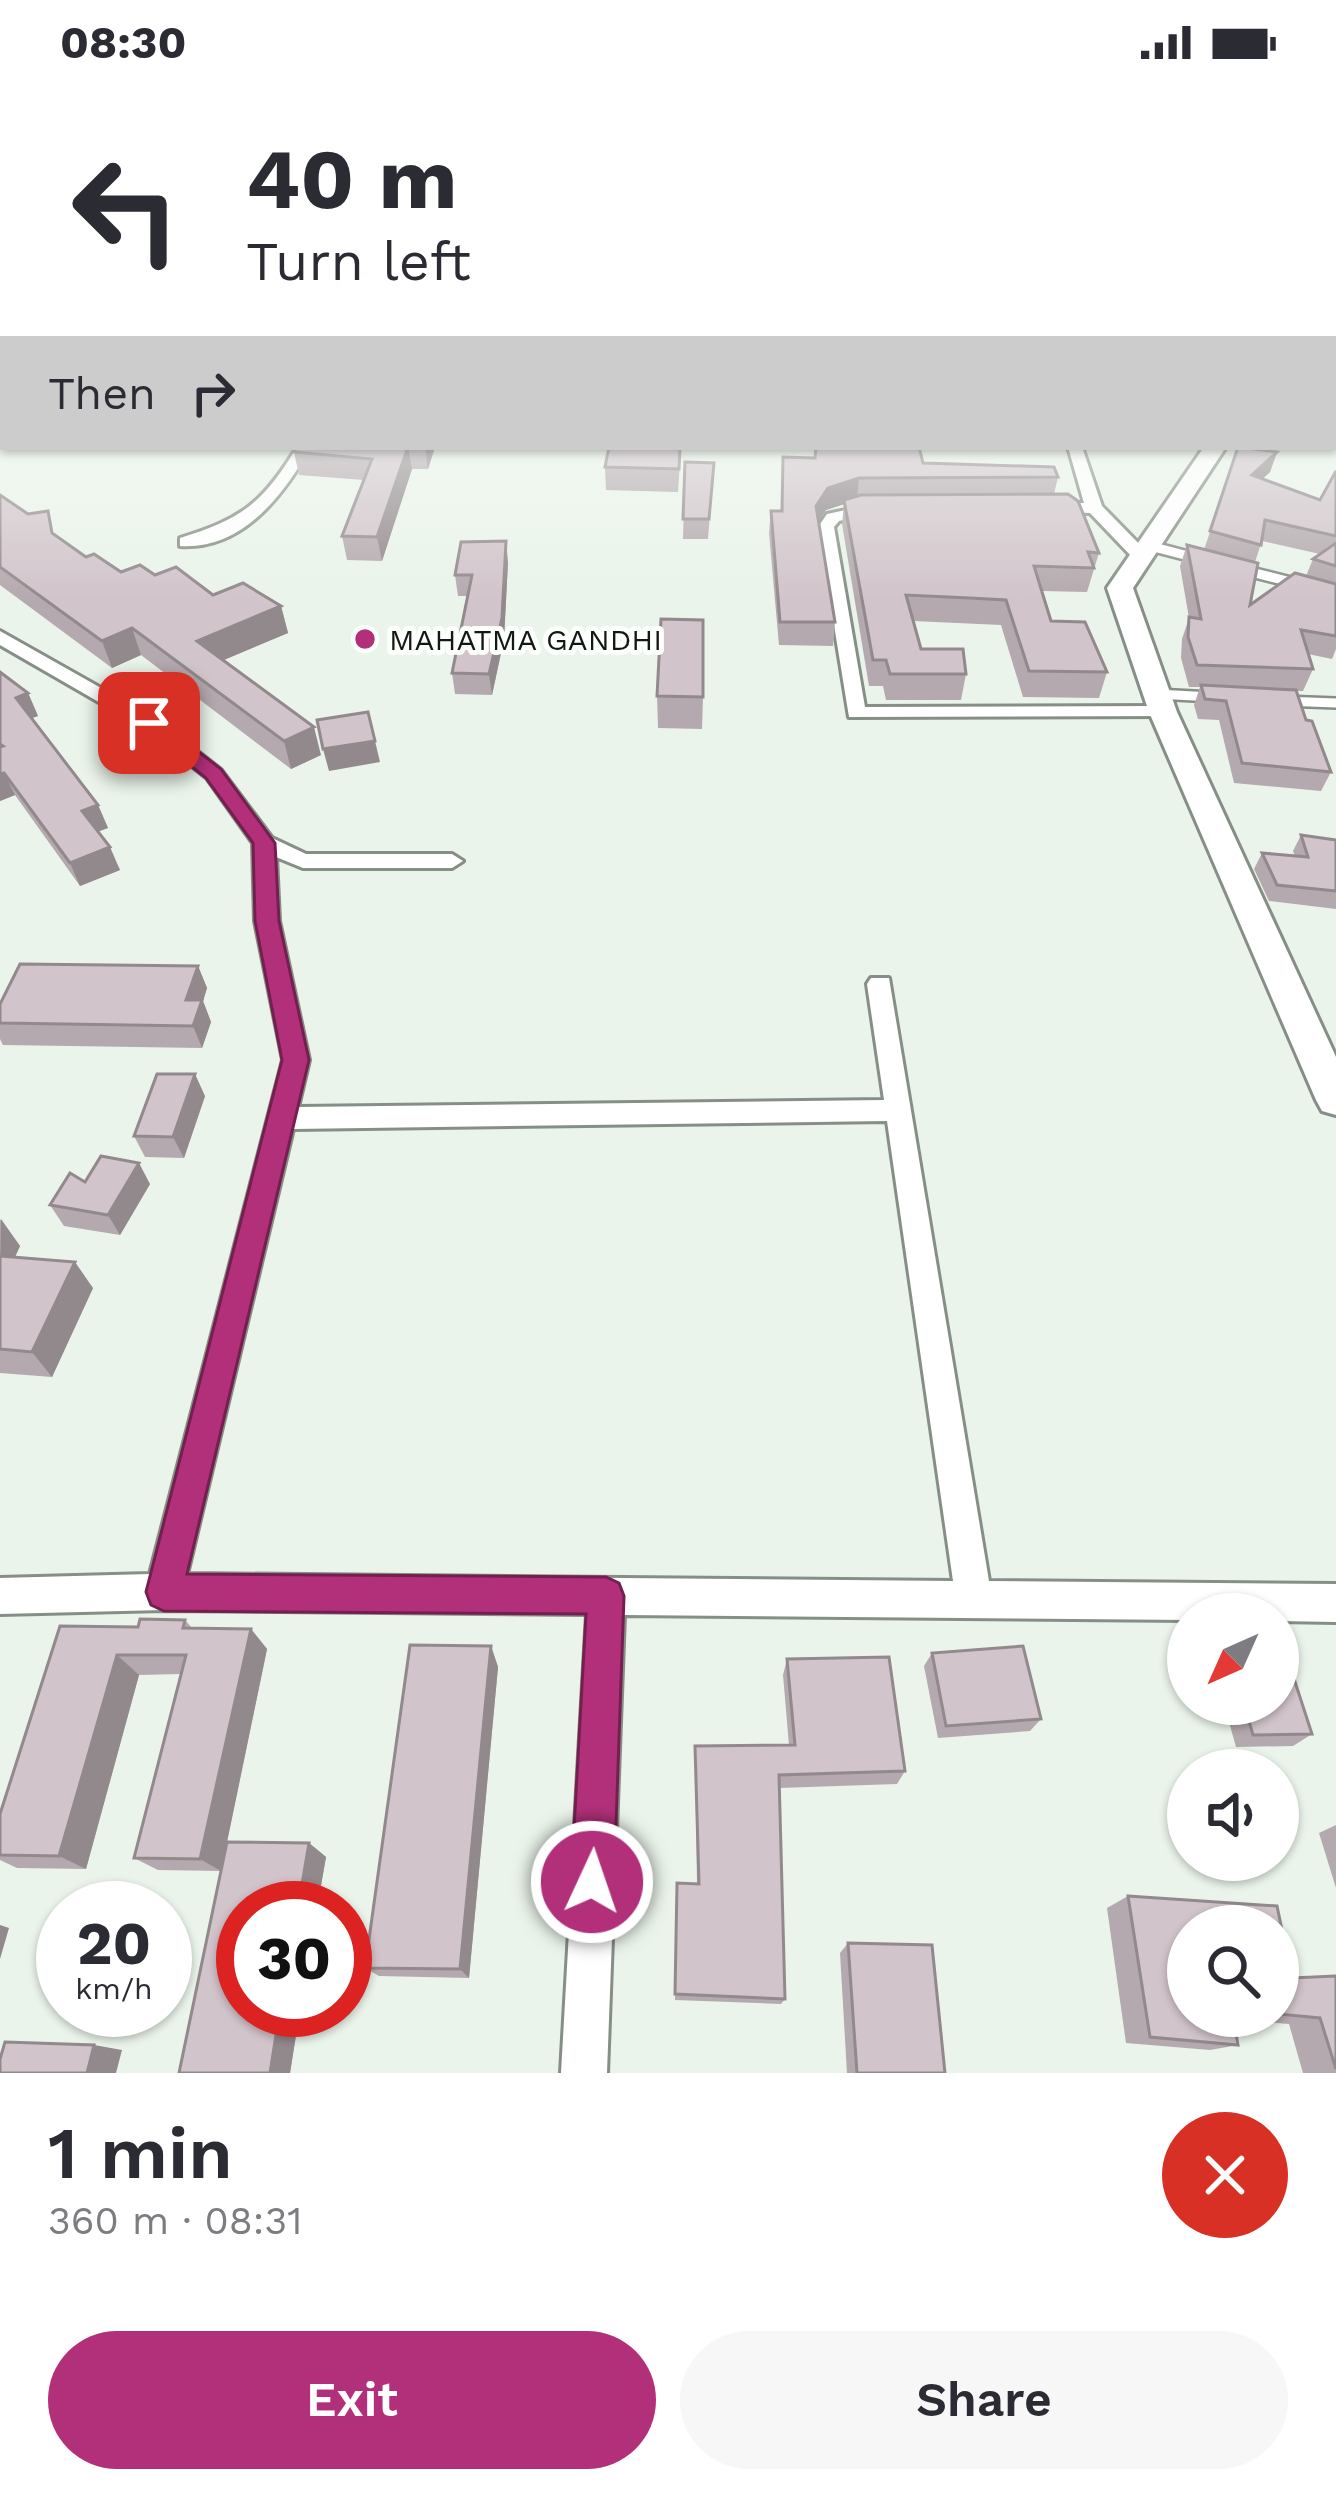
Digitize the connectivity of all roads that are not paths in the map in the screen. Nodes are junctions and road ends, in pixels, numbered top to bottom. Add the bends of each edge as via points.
1 (302, 450) edge
2 (1076, 450) edge
3 (1213, 450) edge
4 (1023, 508) edge
5 (1094, 508) junction
6 (904, 509) edge
7 (186, 542) dead end
8 (1143, 550) junction
9 (1210, 562) edge
10 (1232, 567) edge
11 (1316, 590) edge
12 (0, 637) edge
13 (1224, 698) edge
14 (1269, 700) edge
15 (1160, 703) junction
16 (1336, 703) edge
17 (264, 843) junction
18 (452, 861) dead end
19 (880, 984) dead end
20 (1336, 1100) edge
21 (899, 1110) junction
22 (283, 1118) junction
23 (164, 1592) junction
24 (0, 1596) edge
25 (606, 1596) junction
26 (974, 1600) junction
27 (1336, 1603) edge
28 (584, 2073) edge

1 - 7 street via 271,503 242,525
2 - 5 street
3 - 8 main road
4 - 5 street
5 - 8 street
6 - 15 street via 856,509 826,527 856,712
8 - 9 lane
8 - 15 main road via 1120,588
10 - 11 lane
12 - 17 street via 214,774
13 - 15 lane
14 - 16 lane
15 - 20 main road
17 - 18 street via 303,861
17 - 22 street via 267,921 296,1060
19 - 21 street
21 - 22 street
21 - 26 street
22 - 23 street
23 - 24 street
23 - 25 street
25 - 26 street
25 - 28 street
26 - 27 street

